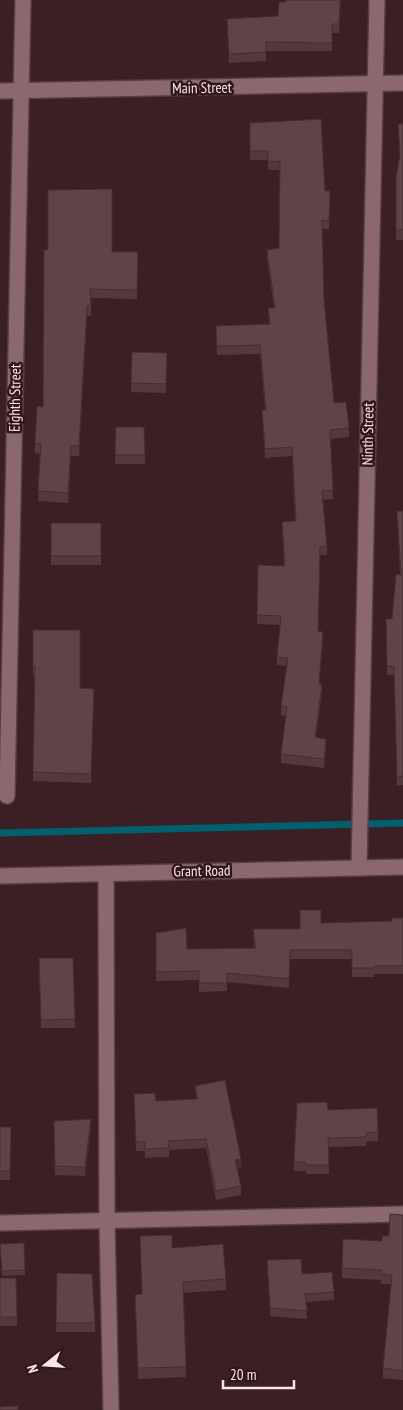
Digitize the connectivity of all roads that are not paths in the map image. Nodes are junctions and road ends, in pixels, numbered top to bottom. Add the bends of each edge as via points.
1 (23, 0) edge
2 (377, 0) edge
3 (403, 83) edge
4 (376, 85) junction
5 (0, 91) edge
6 (22, 91) junction
7 (7, 796) dead end
8 (403, 867) edge
9 (359, 868) junction
10 (106, 874) junction
11 (0, 876) edge
12 (403, 1214) edge
13 (107, 1221) junction
14 (0, 1223) edge
15 (111, 1410) edge

1 - 6 street, Eighth Street
2 - 4 street, Ninth Street
3 - 4 street, Main Street
4 - 6 street, Main Street
4 - 9 street, Ninth Street
5 - 6 street, Main Street
6 - 7 street, Eighth Street
8 - 9 street, Grant Road
9 - 10 street, Grant Road
10 - 11 street, Grant Road
10 - 13 street
12 - 13 street
13 - 14 street
13 - 15 street

